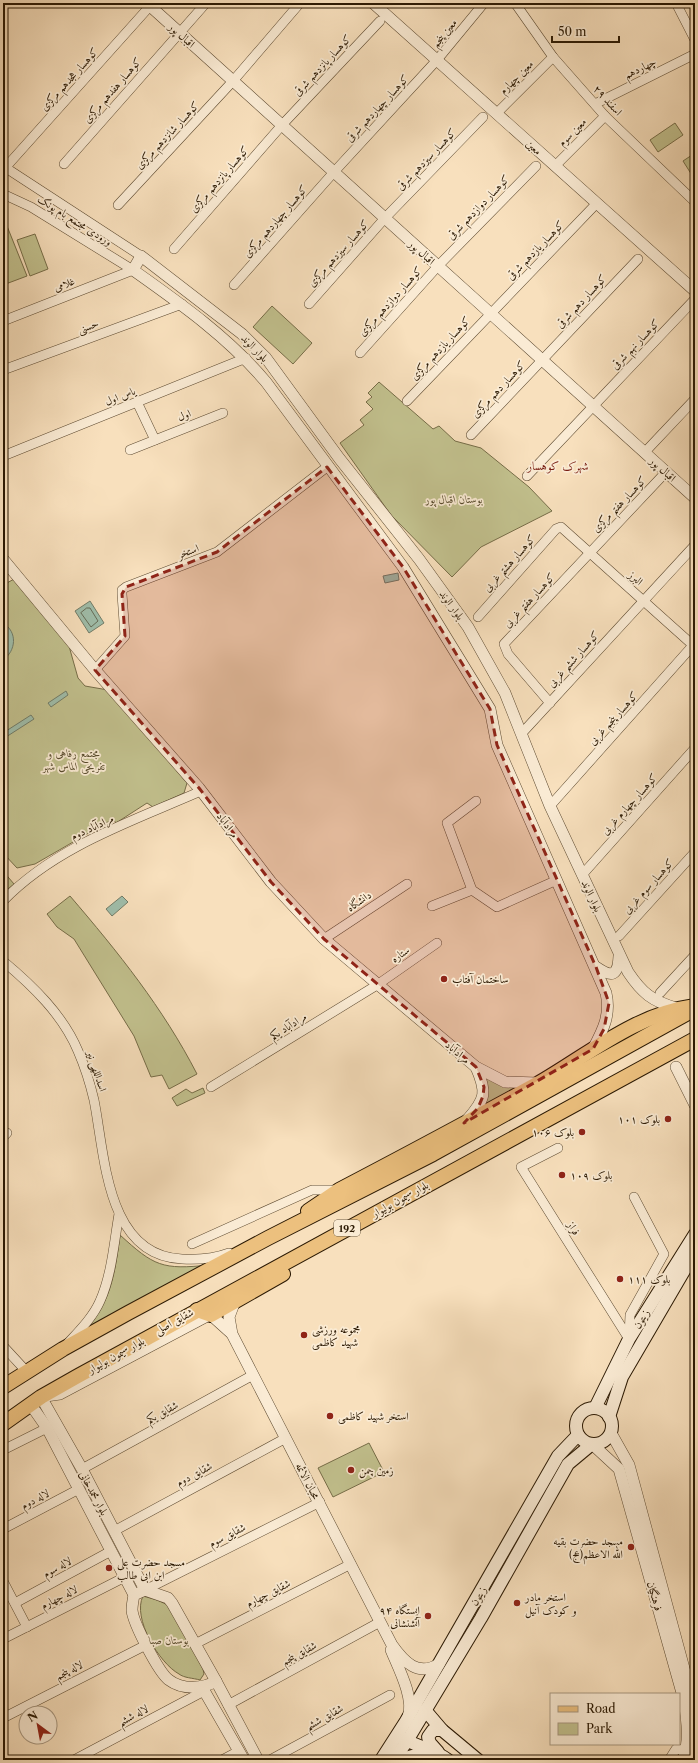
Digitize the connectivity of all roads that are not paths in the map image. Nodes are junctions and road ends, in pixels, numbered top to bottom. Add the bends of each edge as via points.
1 (206, 3) edge
2 (300, 3) edge
3 (484, 3) edge
4 (515, 3) edge
5 (676, 3) edge
6 (377, 4) edge
7 (150, 6) joint
8 (380, 21) dead end
9 (179, 32) junction
10 (695, 40) edge
11 (695, 54) edge
12 (553, 57) junction
13 (437, 60) junction
14 (233, 81) junction
15 (595, 104) junction
16 (497, 113) junction
17 (605, 116) junction
18 (483, 117) dead end
19 (282, 125) junction
20 (64, 164) dead end
21 (536, 166) dead end
22 (555, 166) junction
23 (4, 167) edge
24 (334, 172) junction
25 (3, 194) edge
26 (695, 202) edge
27 (597, 203) junction
28 (118, 205) dead end
29 (385, 218) junction
30 (174, 248) dead end
31 (141, 256) junction
32 (638, 259) dead end
33 (438, 266) junction
34 (133, 270) junction
35 (234, 285) dead end
36 (695, 291) edge
37 (695, 299) edge
38 (182, 304) junction
39 (309, 304) dead end
40 (490, 313) junction
41 (3, 321) edge
42 (360, 353) dead end
43 (246, 358) junction
44 (542, 360) junction
45 (3, 370) edge
46 (278, 373) junction
47 (266, 382) junction
48 (695, 399) edge
49 (407, 400) dead end
50 (137, 402) junction
51 (593, 406) junction
52 (223, 413) dead end
53 (471, 435) dead end
54 (155, 440) junction
55 (130, 450) dead end
56 (645, 452) junction
57 (3, 456) edge
58 (328, 467) junction
59 (666, 472) junction
60 (527, 476) dead end
61 (695, 498) edge
62 (561, 527) joint
63 (695, 545) edge
64 (589, 552) junction
65 (4, 563) edge
66 (643, 600) junction
67 (478, 617) dead end
68 (694, 645) edge
69 (95, 670) junction
70 (550, 703) junction
71 (522, 733) junction
72 (695, 748) edge
73 (201, 791) junction
74 (476, 801) dead end
75 (550, 806) junction
76 (695, 852) edge
77 (582, 875) junction
78 (557, 880) junction
79 (407, 884) dead end
80 (472, 890) junction
81 (3, 901) edge
82 (432, 906) dead end
83 (619, 936) dead end
84 (324, 939) junction
85 (437, 943) dead end
86 (695, 955) edge
87 (619, 956) junction
88 (3, 961) edge
89 (596, 967) junction
90 (377, 985) junction
91 (660, 993) dead end
92 (695, 1006) edge
93 (676, 1008) junction
94 (695, 1009) edge
95 (695, 1039) edge
96 (593, 1050) junction
97 (476, 1067) junction
98 (676, 1067) dead end
99 (537, 1083) junction
100 (211, 1087) dead end
101 (695, 1105) edge
102 (464, 1123) junction
103 (558, 1148) dead end
104 (339, 1190) junction
105 (403, 1197) junction
106 (634, 1197) dead end
107 (119, 1214) junction
108 (695, 1234) edge
109 (268, 1238) junction
110 (192, 1244) dead end
111 (695, 1252) edge
112 (235, 1301) junction
113 (197, 1310) junction
114 (210, 1315) junction
115 (232, 1334) junction
116 (629, 1339) junction
117 (3, 1346) edge
118 (63, 1349) junction
119 (27, 1372) junction
120 (253, 1376) junction
121 (3, 1387) edge
122 (36, 1401) junction
123 (595, 1408) junction
124 (609, 1417) junction
125 (3, 1424) edge
126 (47, 1428) junction
127 (611, 1433) junction
128 (578, 1435) junction
129 (286, 1438) junction
130 (592, 1444) junction
131 (3, 1450) edge
132 (82, 1469) junction
133 (79, 1489) junction
134 (320, 1502) junction
135 (3, 1529) edge
136 (114, 1531) junction
137 (111, 1551) junction
138 (351, 1564) junction
139 (125, 1577) junction
140 (3, 1581) edge
141 (145, 1590) junction
142 (134, 1595) junction
143 (14, 1604) junction
144 (470, 1610) junction
145 (481, 1618) junction
146 (382, 1626) junction
147 (27, 1627) junction
148 (3, 1639) edge
149 (146, 1644) junction
150 (195, 1644) junction
151 (439, 1664) junction
152 (216, 1681) junction
153 (203, 1689) junction
154 (390, 1695) dead end
155 (228, 1705) junction
156 (425, 1710) junction
157 (695, 1716) edge
158 (3, 1718) edge
159 (406, 1721) junction
160 (442, 1730) junction
161 (402, 1738) junction
162 (438, 1752) junction
163 (688, 1752) edge
164 (241, 1756) edge
165 (74, 1760) edge
166 (222, 1760) edge
167 (258, 1760) edge
168 (270, 1760) edge
169 (381, 1760) edge
170 (394, 1760) edge
171 (398, 1760) edge
172 (448, 1760) edge
173 (478, 1760) edge
174 (668, 1760) edge

1 - 9 street, کوهسار هفدهم مرکزی
2 - 14 street, کوهسار شانزدهم مرکزی
3 - 13 street, معین پنجم
4 - 12 street, ۲۹ اسفند
5 - 10 street
6 - 13 street, معین
7 - 9 street, اقبال پور
7 - 23 street, کوهسار هجدهم مرکزی
8 - 19 street, کوهسار پانزدهم شرقی
9 - 14 street, اقبال پور
9 - 20 street, کوهسار هفدهم مرکزی
11 - 15 street, چهاردهم
12 - 15 street, ۲۹ اسفند
12 - 16 street, معین چهارم
13 - 16 street, معین
13 - 24 street, کوهسار چهاردهم شرقی
14 - 19 street, اقبال پور
14 - 28 street, کوهسار شانزدهم مرکزی
15 - 17 street, ۲۹ اسفند
16 - 22 street, معین
17 - 22 street, معین سوم
17 - 26 street, ۲۹ اسفند
18 - 29 street, کوهسار سیزدهم شرقی
19 - 24 street, اقبال پور
19 - 30 street, کوهسار پانزدهم مرکزی
21 - 33 street, کوهسار دوازدهم شرقی
22 - 27 street, معین
23 - 31 street
24 - 29 street, اقبال پور
24 - 35 street, کوهسار چهاردهم مرکزی
25 - 34 street, ورودی مجتمع بام پونک via 31,207
27 - 36 street, معین
27 - 40 street, کوهسار یازدهم شرقی
29 - 33 street, اقبال پور
29 - 39 street, کوهسار سیزدهم مرکزی
31 - 34 street
31 - 46 street, بلوار الوند via 242,334
32 - 44 street, کوهسار دهم شرقی
33 - 40 street, اقبال پور
33 - 42 street, کوهسار دوازدهم مرکزی
34 - 38 street, بلوار الوند
34 - 41 street, غلامی
37 - 51 street, کوهسار نهم شرقی
38 - 43 street, بلوار الوند
38 - 45 street, حسنی
40 - 44 street, اقبال پور
40 - 49 street, کوهسار یازدهم مرکزی
43 - 47 street, بلوار الوند
43 - 50 street, یاس اول
44 - 51 street, اقبال پور
44 - 53 street, کوهسار دهم مرکزی
46 - 47 street
46 - 71 street, بلوار الوند via 339,458 419,558 468,628 505,693
47 - 58 street, بلوار الوند
48 - 56 street
50 - 54 street
50 - 57 street, یاس اول
51 - 56 street, اقبال پور
51 - 60 street, کوهسار نهم شرقی
52 - 54 street, اول
54 - 55 street, اول
56 - 59 street, اقبال پور
58 - 69 street, استخر via 217,552 122,590 125,636
58 - 78 street, بلوار الوند via 403,567 490,709 497,745
59 - 61 street, اقبال پور
59 - 64 street, کوهسار هفتم مرکزی
62 - 64 street, البرز
62 - 67 street, کوهسار هشتم غربی via 556,529
63 - 66 street, کوهسار ششم غربی
64 - 66 street, البرز
64 - 70 street, کوهسار هفتم غربی via 504,644 508,654
65 - 69 street, مرادآباد
66 - 68 street, البرز
66 - 70 street, کوهسار ششم غربی
68 - 75 street, کوهسار پنجم غربی
69 - 73 street, مرادآباد
70 - 71 street, کوهسار ششم غربی
71 - 75 street, بلوار الوند
72 - 77 street, کوهسار چهارم غربی
73 - 81 street, مرادآباد دوم via 97,836 45,864
73 - 84 street, مرادآباد via 271,882
74 - 80 street via 447,823
75 - 77 street, بلوار الوند
76 - 83 street, کوهسار سوم غربی
77 - 87 street, بلوار الوند
78 - 80 street via 497,907
78 - 89 street, بلوار الوند
79 - 84 street, دانشگاه
80 - 82 street
84 - 90 street, مرادآباد
85 - 90 street, ستاره
86 - 91 street
87 - 89 street via 618,969 615,973 604,972
87 - 93 street, بلوار الوند via 643,992 658,1003
88 - 107 street, اسداللهی نیر via 52,1009 78,1050 90,1086 104,1166
89 - 96 street, بلوار الوند via 609,1003 604,1029
90 - 97 street, مرادآباد
90 - 100 street, مرادآباد یکم
92 - 93 main road
93 - 96 main road via 638,1023
94 - 109 main road, 192 via 432,1154
95 - 105 main road, بلوار سیمون بولیوار / 192
96 - 99 main road
97 - 99 street, مرادآباد via 505,1082
97 - 102 street via 484,1087 483,1096 478,1108
98 - 101 street
99 - 102 main road
102 - 104 main road
103 - 116 street, فراز via 521,1167
104 - 109 main road
104 - 110 street via 312,1190
105 - 112 main road via 366,1227
105 - 113 main road, بلوار سیمون بولیوار / 192
106 - 116 street via 664,1254 630,1314
107 - 109 street, اسداللهی نیر via 128,1229 148,1251 166,1258 214,1258
107 - 118 street, اسداللهی نیر via 106,1285 100,1302
108 - 116 main road, زیتون
109 - 118 main road, 192
111 - 124 main road, زیتون via 622,1377
112 - 114 main road
112 - 115 street, محبان الائمه via 229,1317
113 - 114 main road
113 - 122 main road, بلوار سیمون بولیوار / 192
114 - 115 street, محبان الائمه
114 - 122 street, شقایق اصلی via 60,1396
115 - 120 street, محبان الائمه
116 - 123 main road, زیتون
117 - 119 street
118 - 119 main road, 192
119 - 121 main road, 192
120 - 129 street, محبان الائمه
120 - 132 street, شقایق یکم
122 - 125 main road, بلوار سیمون بولیوار / 192
122 - 126 street, بلوار محمدخانی
122 - 132 street, بلوار محمدخانی
123 - 124 main road
123 - 128 main road via 580,1414 576,1424
124 - 127 main road via 612,1422
126 - 131 street
126 - 133 street, بلوار محمدخانی
127 - 130 main road via 603,1442
127 - 157 street, فرهنگیان via 629,1465
128 - 130 main road via 581,1440
128 - 144 main road, زیتون via 558,1456
129 - 134 street, محبان الائمه
129 - 136 street, شقایق دوم
130 - 145 main road, زیتون via 568,1464
130 - 163 street, فرهنگیان via 619,1469 684,1700
132 - 136 street, بلوار محمدخانی
133 - 135 street, لاله دوم
133 - 137 street, بلوار محمدخانی
134 - 138 street, محبان الائمه
134 - 141 street, شقایق سوم
136 - 141 street, بلوار محمدخانی
137 - 139 street, بلوار محمدخانی
137 - 143 street, لاله سوم
138 - 146 street, محبان الائمه
138 - 150 street, شقایق چهارم
139 - 142 street, بلوار محمدخانی
139 - 147 street, لاله چهارم
140 - 143 street
141 - 142 street
141 - 150 street via 168,1598 172,1602
142 - 149 street via 133,1615
143 - 147 street
144 - 145 main road
144 - 151 main road, زیتون
145 - 156 main road, زیتون
146 - 151 street via 392,1646 409,1665 422,1669
146 - 155 street, شقایق پنجم
146 - 159 street via 409,1697 410,1707
147 - 148 street, لاله چهارم
149 - 153 street via 169,1680
149 - 158 street, لاله پنجم
150 - 152 street
151 - 159 main road, زیتون
152 - 153 street
152 - 155 street
153 - 164 street
153 - 165 street, لاله ششم
154 - 168 street, شقایق ششم
155 - 167 street
156 - 160 main road
156 - 161 main road, زیتون
159 - 161 main road, زیتون
160 - 162 main road via 433,1730 428,1737
160 - 173 main road
161 - 162 main road
161 - 169 main road, زیتون
161 - 170 main road, زیتون
162 - 171 main road
162 - 172 main road
163 - 174 street via 676,1749
164 - 166 street

